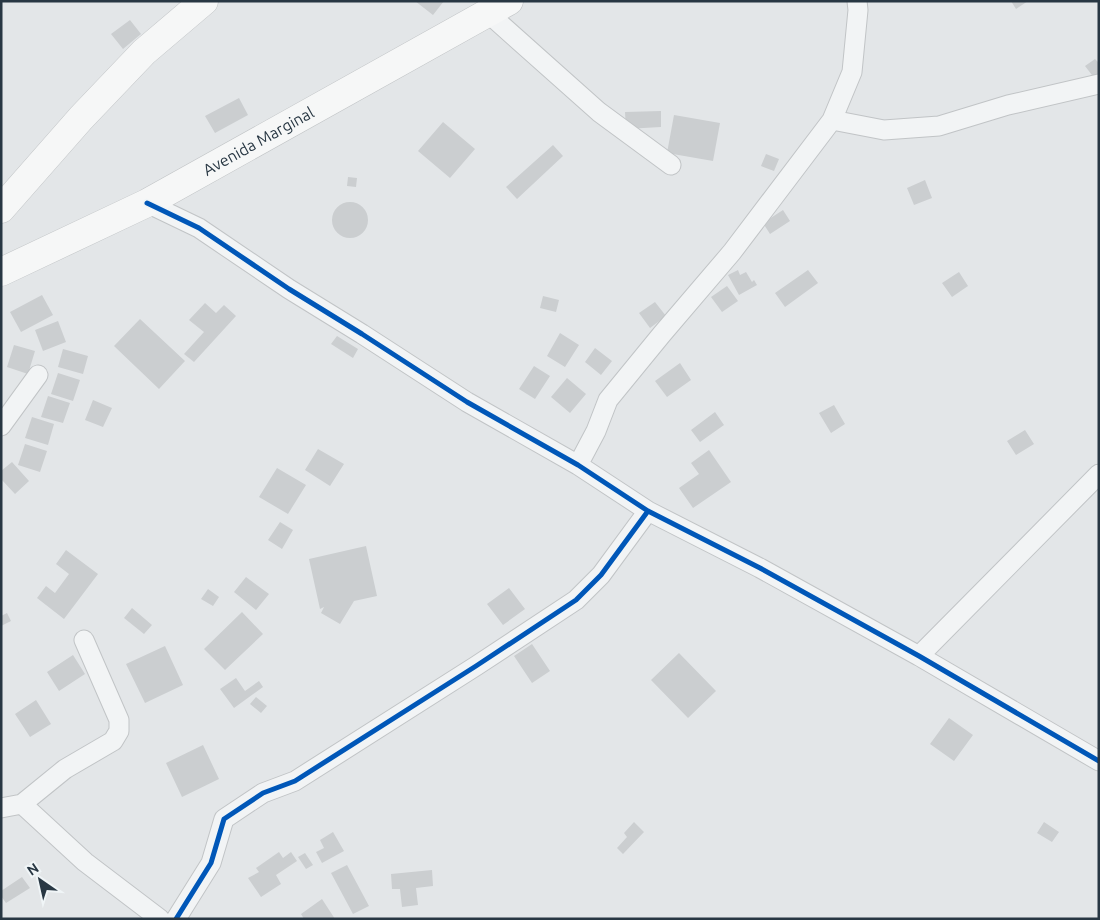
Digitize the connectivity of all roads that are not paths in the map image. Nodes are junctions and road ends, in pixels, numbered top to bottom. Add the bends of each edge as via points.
1 (204, 1) edge
2 (857, 1) edge
3 (499, 7) edge
4 (1099, 84) edge
5 (832, 120) junction
6 (671, 165) dead end
7 (147, 203) junction
8 (1, 209) edge
9 (1, 272) edge
10 (38, 375) dead end
11 (1, 426) edge
12 (578, 465) junction
13 (1099, 474) edge
14 (648, 511) junction
15 (84, 640) dead end
16 (918, 656) junction
17 (1099, 761) edge
18 (22, 804) junction
19 (1, 808) edge
20 (160, 919) edge
21 (176, 919) edge

1 - 8 street via 144,52
2 - 5 street via 852,72
3 - 6 street via 599,112
3 - 7 street, Avenida Marginal
4 - 5 street via 1008,105 939,126 884,130
5 - 12 street via 732,252 608,400 596,432
7 - 9 street, Avenida Marginal
7 - 12 street via 199,228 467,402
10 - 11 street
12 - 14 street
13 - 16 street
14 - 16 street via 760,568
14 - 21 street via 602,575 576,600 295,781 263,793 224,819 211,863
15 - 18 street via 119,720 120,731 113,741 65,769
16 - 17 street
18 - 19 street
18 - 20 street via 84,862

